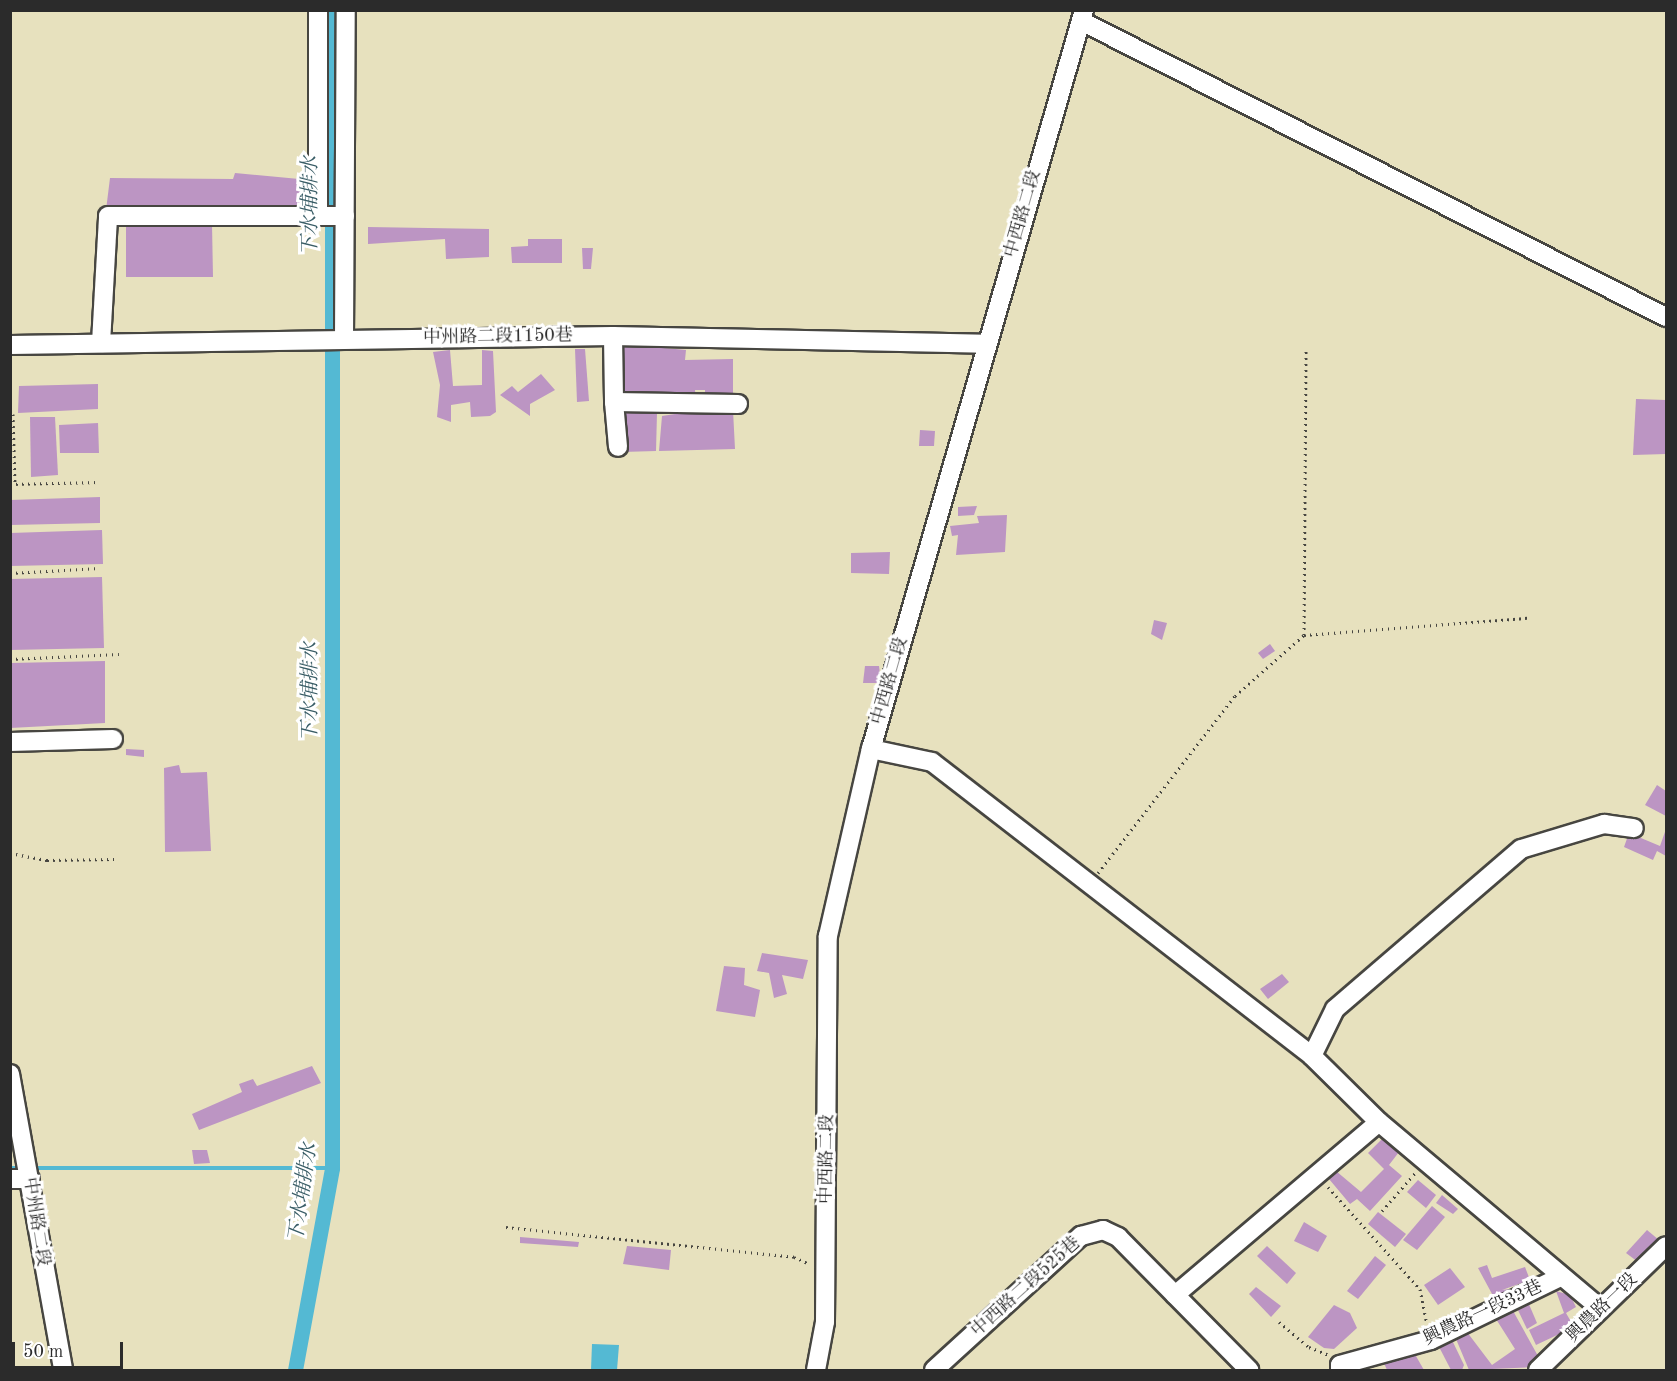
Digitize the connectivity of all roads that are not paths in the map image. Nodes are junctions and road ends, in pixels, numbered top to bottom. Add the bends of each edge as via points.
1 (318, 10) edge
2 (346, 10) edge
3 (1083, 16) edge
4 (318, 216) junction
5 (345, 216) junction
6 (1665, 316) edge
7 (613, 336) junction
8 (344, 338) junction
9 (101, 343) junction
10 (985, 344) junction
11 (10, 345) edge
12 (614, 402) junction
13 (738, 404) dead end
14 (618, 447) dead end
15 (113, 739) dead end
16 (10, 742) edge
17 (871, 749) junction
18 (1634, 828) dead end
19 (1312, 1056) junction
20 (10, 1074) edge
21 (1379, 1122) junction
22 (10, 1179) edge
23 (30, 1179) junction
24 (1666, 1246) edge
25 (1560, 1277) junction
26 (1175, 1295) junction
27 (1600, 1308) junction
28 (1340, 1368) edge
29 (63, 1371) edge
30 (816, 1371) edge
31 (934, 1371) edge
32 (1249, 1371) edge
33 (1538, 1371) edge

1 - 4 street
2 - 5 street
3 - 6 street
3 - 10 street, 中西路二段
4 - 5 street
4 - 9 street via 108,216
5 - 8 street
7 - 8 street, 中州路二段1150巷
7 - 10 street, 中州路二段1150巷
7 - 12 street
8 - 9 street, 中州路二段1150巷
9 - 11 street, 中州路二段1150巷
10 - 17 street, 中西路二段
12 - 13 street
12 - 14 street
15 - 16 street
17 - 19 street via 932,762 1091,881
17 - 30 street, 中西路二段 via 828,936 825,1271
18 - 19 street via 1604,824 1521,849 1335,1009
19 - 21 street
20 - 23 street, 中州路二段
21 - 25 street
21 - 26 street
22 - 23 street
23 - 29 street, 中州路二段
24 - 27 street, 興農路一段
25 - 27 street
25 - 28 street, 興農路一段33巷 via 1431,1340
26 - 31 street, 中西路二段525巷 via 1118,1237 1102,1230 1081,1236
26 - 32 street, 中西路二段525巷
27 - 33 street, 興農路一段

